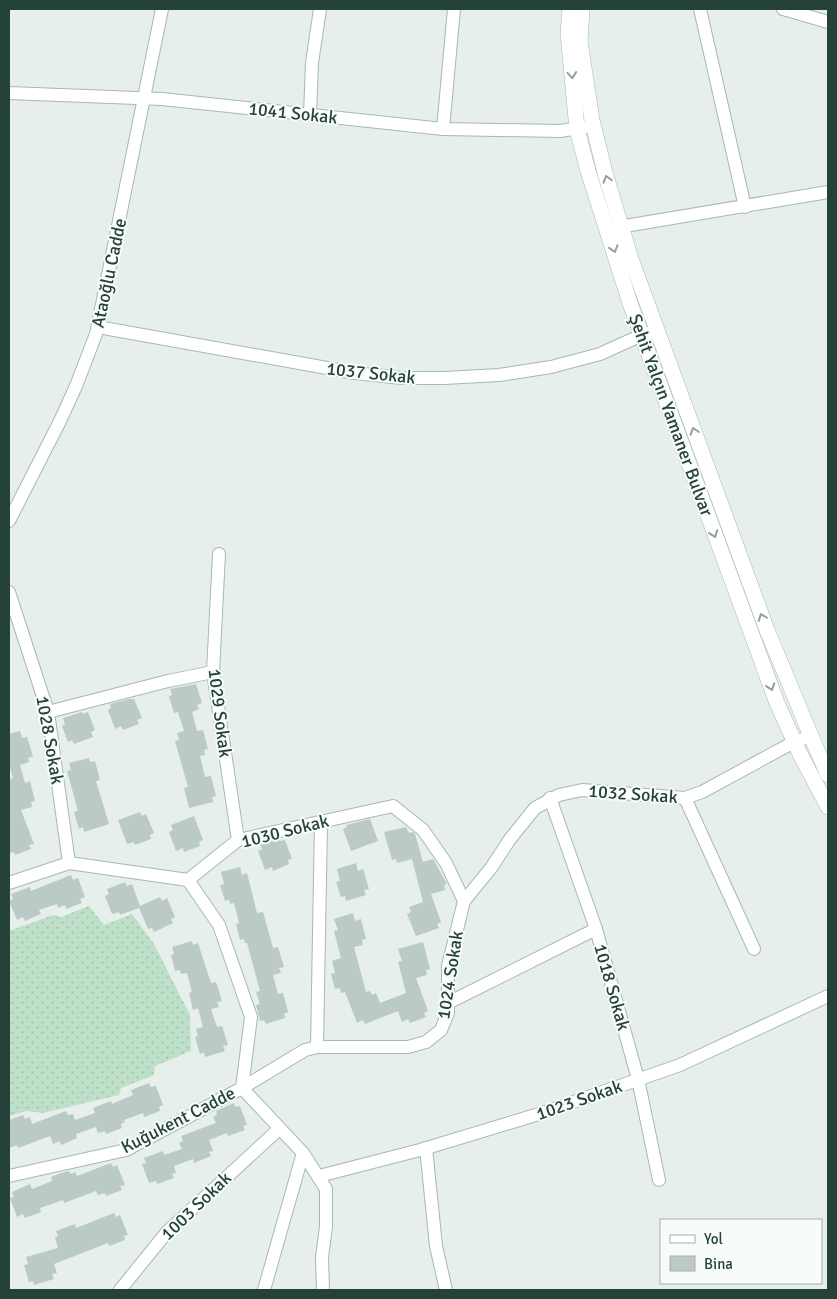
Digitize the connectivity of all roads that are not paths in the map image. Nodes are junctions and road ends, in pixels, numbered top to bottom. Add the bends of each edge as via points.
1 (162, 9) edge
2 (320, 9) edge
3 (454, 9) edge
4 (700, 9) edge
5 (782, 9) edge
6 (580, 10) edge
7 (828, 22) edge
8 (9, 93) edge
9 (145, 98) junction
10 (310, 114) junction
11 (594, 125) junction
12 (577, 129) junction
13 (443, 130) junction
14 (828, 192) edge
15 (744, 207) junction
16 (614, 228) junction
17 (98, 327) junction
18 (649, 333) junction
19 (9, 521) edge
20 (219, 554) dead end
21 (9, 592) edge
22 (213, 672) junction
23 (48, 712) junction
24 (810, 736) junction
25 (794, 742) junction
26 (823, 770) edge
27 (550, 798) junction
28 (684, 798) junction
29 (828, 807) edge
30 (321, 822) junction
31 (238, 840) junction
32 (69, 863) junction
33 (188, 880) junction
34 (9, 883) edge
35 (464, 901) junction
36 (596, 929) junction
37 (754, 949) dead end
38 (828, 996) edge
39 (448, 1003) junction
40 (317, 1047) junction
41 (638, 1079) junction
42 (242, 1088) junction
43 (279, 1129) junction
44 (426, 1148) junction
45 (303, 1153) junction
46 (9, 1176) edge
47 (319, 1176) junction
48 (659, 1180) dead end
49 (120, 1290) edge
50 (264, 1290) edge
51 (323, 1290) edge
52 (446, 1290) edge

1 - 9 street, Ataoğlu Cadde
2 - 10 street via 312,63
3 - 13 street
4 - 15 street
5 - 7 street
6 - 11 street via 580,42
6 -> 12 street, Şehit Yalçın Yamaner Bulvar via 568,33
8 - 9 street, 1041 Sokak
9 - 10 street, 1041 Sokak
9 - 17 street, Ataoğlu Cadde
10 - 13 street, 1041 Sokak
11 - 12 street, 1041 Sokak
16 -> 11 street
12 - 13 street, 1041 Sokak
12 - 16 street, Şehit Yalçın Yamaner Bulvar via 588,172
14 - 15 street
15 - 16 street
16 - 18 street, Şehit Yalçın Yamaner Bulvar via 631,306
17 - 18 street, 1037 Sokak via 355,374 402,378 499,375 551,366 600,354
17 - 19 street, Ataoğlu Cadde via 76,386
24 -> 18 street via 746,576 691,420
18 -> 25 street, Şehit Yalçın Yamaner Bulvar via 773,694
20 - 22 street, 1029 Sokak
21 - 23 street, 1028 Sokak
22 - 23 street
22 - 31 street, 1029 Sokak
23 - 32 street, 1028 Sokak
24 - 25 street, 1032 Sokak
24 - 26 street
25 - 26 street, Şehit Yalçın Yamaner Bulvar
25 - 28 street, 1032 Sokak via 702,792
26 - 29 street, Şehit Yalçın Yamaner Bulvar
27 - 28 street, 1032 Sokak via 582,790
27 - 35 street, 1024 Sokak via 536,808 510,839
27 - 36 street, 1018 Sokak
28 - 37 street
30 - 31 street, 1030 Sokak
30 - 35 street, 1030 Sokak via 393,806 423,830 446,863
30 - 40 street
31 - 33 street, 1030 Sokak
32 - 33 street
32 - 34 street
33 - 42 street, Kuğukent Cadde via 219,926 251,1017
35 - 39 street, 1024 Sokak via 448,966
36 - 39 street
36 - 41 street, 1018 Sokak
38 - 41 street, 1023 Sokak via 680,1065
39 - 40 street, 1024 Sokak via 448,1013 440,1030 426,1042 408,1047
40 - 42 street, 1024 Sokak via 305,1050
41 - 44 street, 1023 Sokak via 539,1114
41 - 48 street, 1018 Sokak
42 - 43 street
42 - 46 street, Kuğukent Cadde via 126,1150
43 - 45 street
43 - 49 street, 1003 Sokak via 167,1232
44 - 47 street, 1023 Sokak
44 - 52 street via 436,1246
45 - 47 street
45 - 50 street
47 - 51 street via 326,1189

